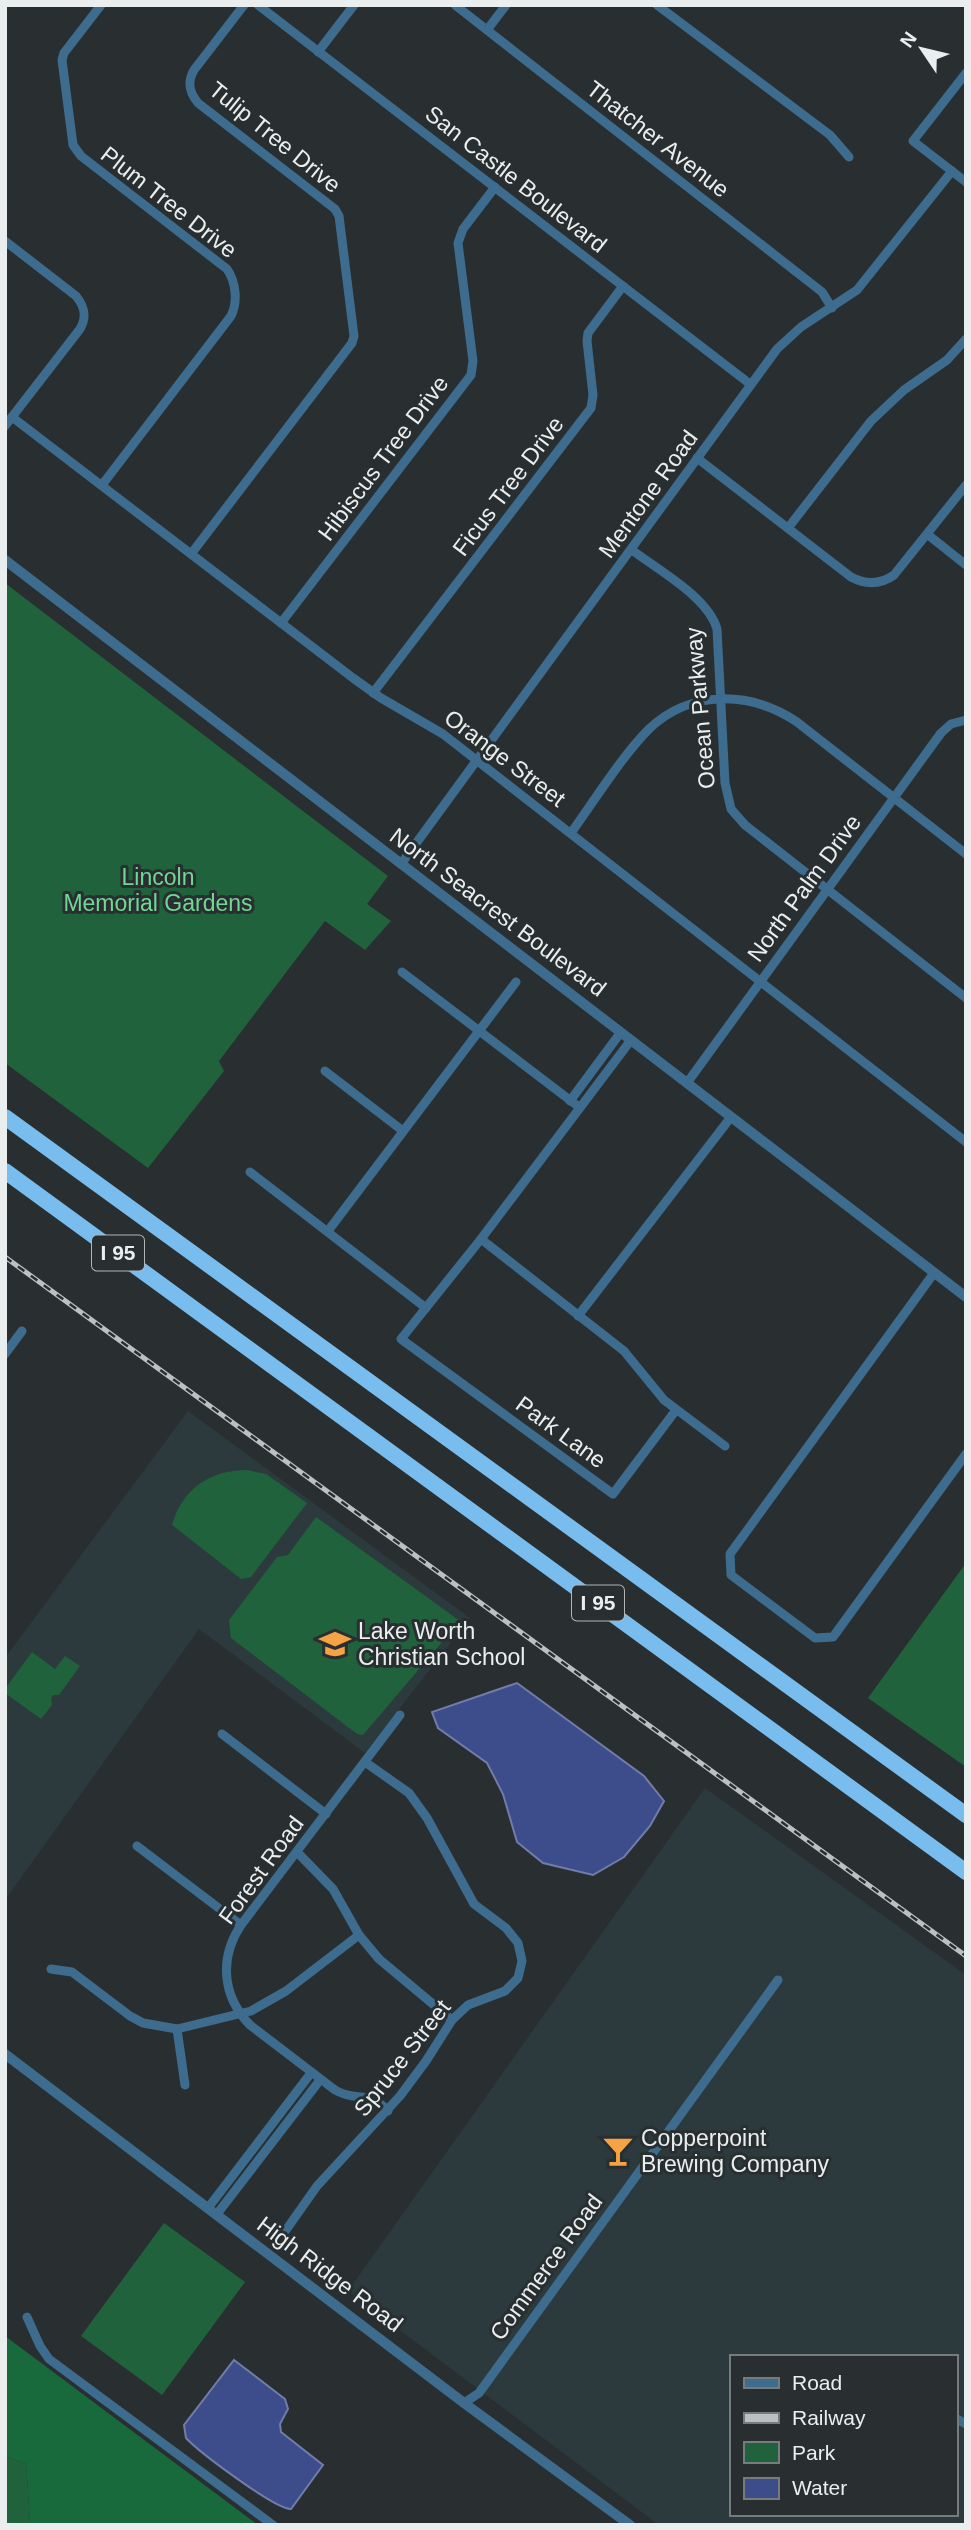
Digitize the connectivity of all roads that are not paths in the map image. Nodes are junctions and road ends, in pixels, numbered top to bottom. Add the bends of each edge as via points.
1 (101, 5) edge
2 (243, 5) edge
3 (258, 5) edge
4 (354, 5) edge
5 (455, 5) edge
6 (506, 5) edge
7 (657, 5) edge
8 (487, 30) junction
9 (318, 52) junction
10 (966, 73) edge
11 (849, 157) dead end
12 (952, 171) junction
13 (966, 182) edge
14 (495, 187) junction
15 (5, 242) edge
16 (623, 286) junction
17 (831, 308) junction
18 (966, 340) edge
19 (750, 384) junction
20 (12, 417) junction
21 (5, 426) edge
22 (697, 458) junction
23 (102, 485) junction
24 (966, 485) edge
25 (788, 528) junction
26 (927, 534) junction
27 (632, 550) junction
28 (191, 554) junction
29 (5, 560) edge
30 (966, 565) edge
31 (281, 623) junction
32 (373, 693) junction
33 (720, 698) junction
34 (962, 720) edge
35 (477, 760) junction
36 (894, 797) junction
37 (571, 833) junction
38 (966, 854) edge
39 (401, 864) junction
40 (827, 889) junction
41 (402, 972) dead end
42 (760, 981) junction
43 (516, 982) dead end
44 (966, 998) edge
45 (479, 1031) junction
46 (621, 1032) junction
47 (631, 1040) junction
48 (599, 1062) junction
49 (608, 1070) junction
50 (325, 1072) dead end
51 (687, 1083) junction
52 (570, 1101) junction
53 (579, 1107) junction
54 (5, 1117) edge
55 (731, 1117) junction
56 (403, 1131) junction
57 (966, 1142) edge
58 (5, 1171) edge
59 (250, 1172) dead end
60 (328, 1231) junction
61 (481, 1239) junction
62 (934, 1273) junction
63 (966, 1297) edge
64 (426, 1308) junction
65 (578, 1316) junction
66 (22, 1331) dead end
67 (5, 1354) edge
68 (676, 1410) junction
69 (725, 1446) dead end
70 (966, 1454) edge
71 (400, 1715) dead end
72 (222, 1734) dead end
73 (365, 1762) junction
74 (326, 1814) junction
75 (966, 1815) edge
76 (137, 1846) dead end
77 (297, 1852) junction
78 (966, 1872) edge
79 (241, 1925) junction
80 (359, 1935) junction
81 (51, 1969) dead end
82 (778, 1980) dead end
83 (239, 2012) junction
84 (452, 2020) junction
85 (177, 2029) junction
86 (5, 2054) edge
87 (311, 2073) junction
88 (320, 2080) junction
89 (185, 2085) dead end
90 (388, 2111) junction
91 (265, 2134) junction
92 (273, 2140) junction
93 (213, 2211) junction
94 (286, 2230) dead end
95 (27, 2317) dead end
96 (464, 2403) junction
97 (615, 2514) junction
98 (273, 2525) edge
99 (607, 2525) edge
100 (630, 2525) edge

1 - 23 street, Plum Tree Drive via 62,60 73,145 81,156 227,269 236,302
2 - 28 street, Tulip Tree Drive via 194,70 190,90 198,103 335,209 354,337
3 - 9 street, San Castle Boulevard
4 - 9 street
5 - 8 street, Thatcher Avenue
6 - 8 street
7 - 11 street via 830,135
8 - 17 street, Thatcher Avenue via 822,292
9 - 14 street, San Castle Boulevard
10 - 12 street via 914,141
12 - 13 street
12 - 17 street, Mentone Road via 866,280
14 - 16 street, San Castle Boulevard
14 - 31 street, Hibiscus Tree Drive via 463,229 458,243 471,375
15 - 20 street via 76,296 85,315 80,329
16 - 19 street, San Castle Boulevard
16 - 32 street, Ficus Tree Drive via 588,333 591,408
17 - 19 street, Mentone Road via 788,338
18 - 25 street via 871,421
19 - 22 street, Mentone Road
20 - 21 street
20 - 23 street, Orange Street
22 - 25 street
22 - 27 street, Mentone Road
23 - 28 street, Orange Street
24 - 26 street
25 - 26 street via 857,580 870,583 883,582 899,570
26 - 30 street
27 - 33 street, Ocean Parkway via 698,600 714,620
27 - 35 street, Mentone Road
28 - 31 street, Orange Street
29 - 39 street, North Seacrest Boulevard
31 - 32 street, Orange Street
32 - 35 street, Orange Street via 430,725
33 - 36 street via 755,701 784,713
33 - 37 street via 683,706 650,728
33 - 40 street, Ocean Parkway via 731,809
34 - 36 street, North Palm Drive via 941,733
35 - 37 street, Orange Street
35 - 39 street, Mentone Road
36 - 38 street
36 - 40 street, North Palm Drive
37 - 42 street, Orange Street
39 - 46 street, North Seacrest Boulevard
40 - 42 street, North Palm Drive
40 - 44 street, Ocean Parkway
41 - 45 street
42 - 51 street, North Palm Drive
42 - 57 street, Orange Street
43 - 45 street
45 - 52 street
45 - 56 street
46 - 47 street, North Seacrest Boulevard
46 - 48 street
47 - 49 street
47 - 51 street, North Seacrest Boulevard
48 - 49 street
48 - 52 street
49 - 53 street
50 - 56 street
51 - 55 street, North Seacrest Boulevard
52 - 53 street
53 - 61 street
54 - 75 highway, I 95
55 - 62 street, North Seacrest Boulevard
55 - 65 street
56 - 60 street
58 - 78 highway, I 95
59 - 60 street
60 - 64 street
61 - 64 street
61 - 65 street
62 - 63 street, North Seacrest Boulevard
62 - 70 street via 730,1554 732,1575 816,1638 833,1637
64 - 68 street, Park Lane via 401,1339 613,1494
65 - 68 street via 624,1351
66 - 67 street
68 - 69 street
71 - 73 street, Forest Road
72 - 74 street
73 - 74 street, Forest Road
73 - 84 street, Spruce Street via 409,1793 474,1904 519,1943 522,1961 517,1978 505,1991 468,2005
74 - 77 street, Forest Road
76 - 79 street
77 - 79 street, Forest Road
77 - 80 street via 333,1889
79 - 83 street, Forest Road via 230,1946 226,1970
80 - 83 street via 286,1991 251,2011
80 - 84 street via 379,1959
81 - 85 street via 72,1972 143,2023
82 - 96 street, Commerce Road via 479,2393
83 - 85 street
83 - 87 street, Forest Road
84 - 90 street, Spruce Street
85 - 89 street
86 - 93 street, High Ridge Road
87 - 88 street, Forest Road
87 - 91 street
88 - 90 street, Forest Road via 342,2094 373,2098
88 - 92 street
90 - 94 street, Spruce Street via 317,2186
91 - 92 street
91 - 93 street
92 - 93 street
93 - 96 street, High Ridge Road
95 - 98 street via 53,2362
96 - 97 street, High Ridge Road
97 - 99 street
97 - 100 street, High Ridge Road

